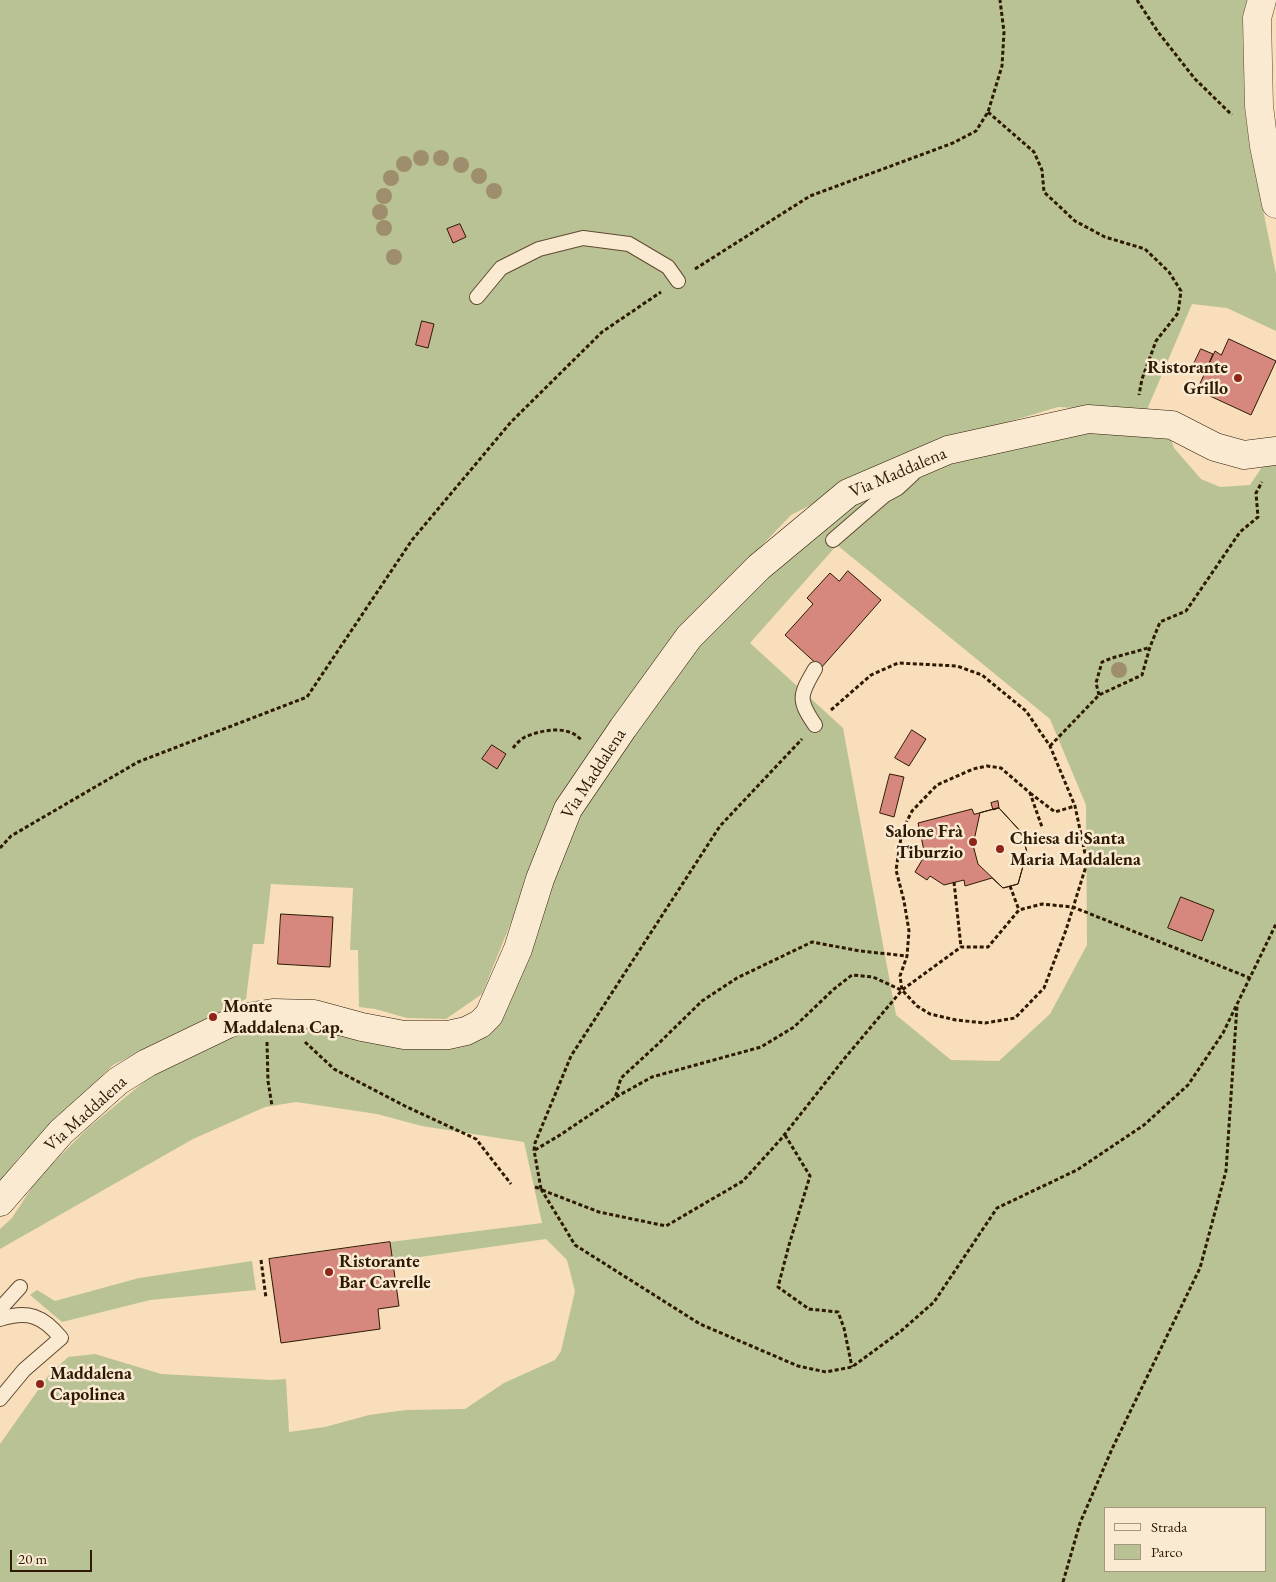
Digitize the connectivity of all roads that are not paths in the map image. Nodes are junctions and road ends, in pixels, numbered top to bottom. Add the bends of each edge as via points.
1 (1262, 0) edge
2 (1276, 204) edge
3 (678, 281) road end
4 (477, 297) dead end
5 (1276, 451) edge
6 (927, 459) junction
7 (833, 540) dead end
8 (814, 670) dead end
9 (816, 725) road end
10 (0, 1202) edge
11 (20, 1287) dead end
12 (0, 1310) edge
13 (0, 1319) edge
14 (0, 1399) edge

1 - 2 street via 1257,18 1259,106
3 - 4 lane via 668,268 629,244 583,238 539,248 501,268
5 - 6 street, Via Maddalena via 1244,455 1215,447 1172,425 1088,419 948,450
6 - 7 lane via 898,488 885,495
6 - 10 street, Via Maddalena via 848,493 759,567 689,637 568,809 540,879 518,949 489,1015 480,1024 448,1036 404,1035 314,1014 270,1013 228,1024 147,1063 118,1081 61,1132
8 - 9 lane via 802,693 804,709
11 - 12 lane
13 - 14 lane via 12,1315 41,1318 61,1338 24,1370

